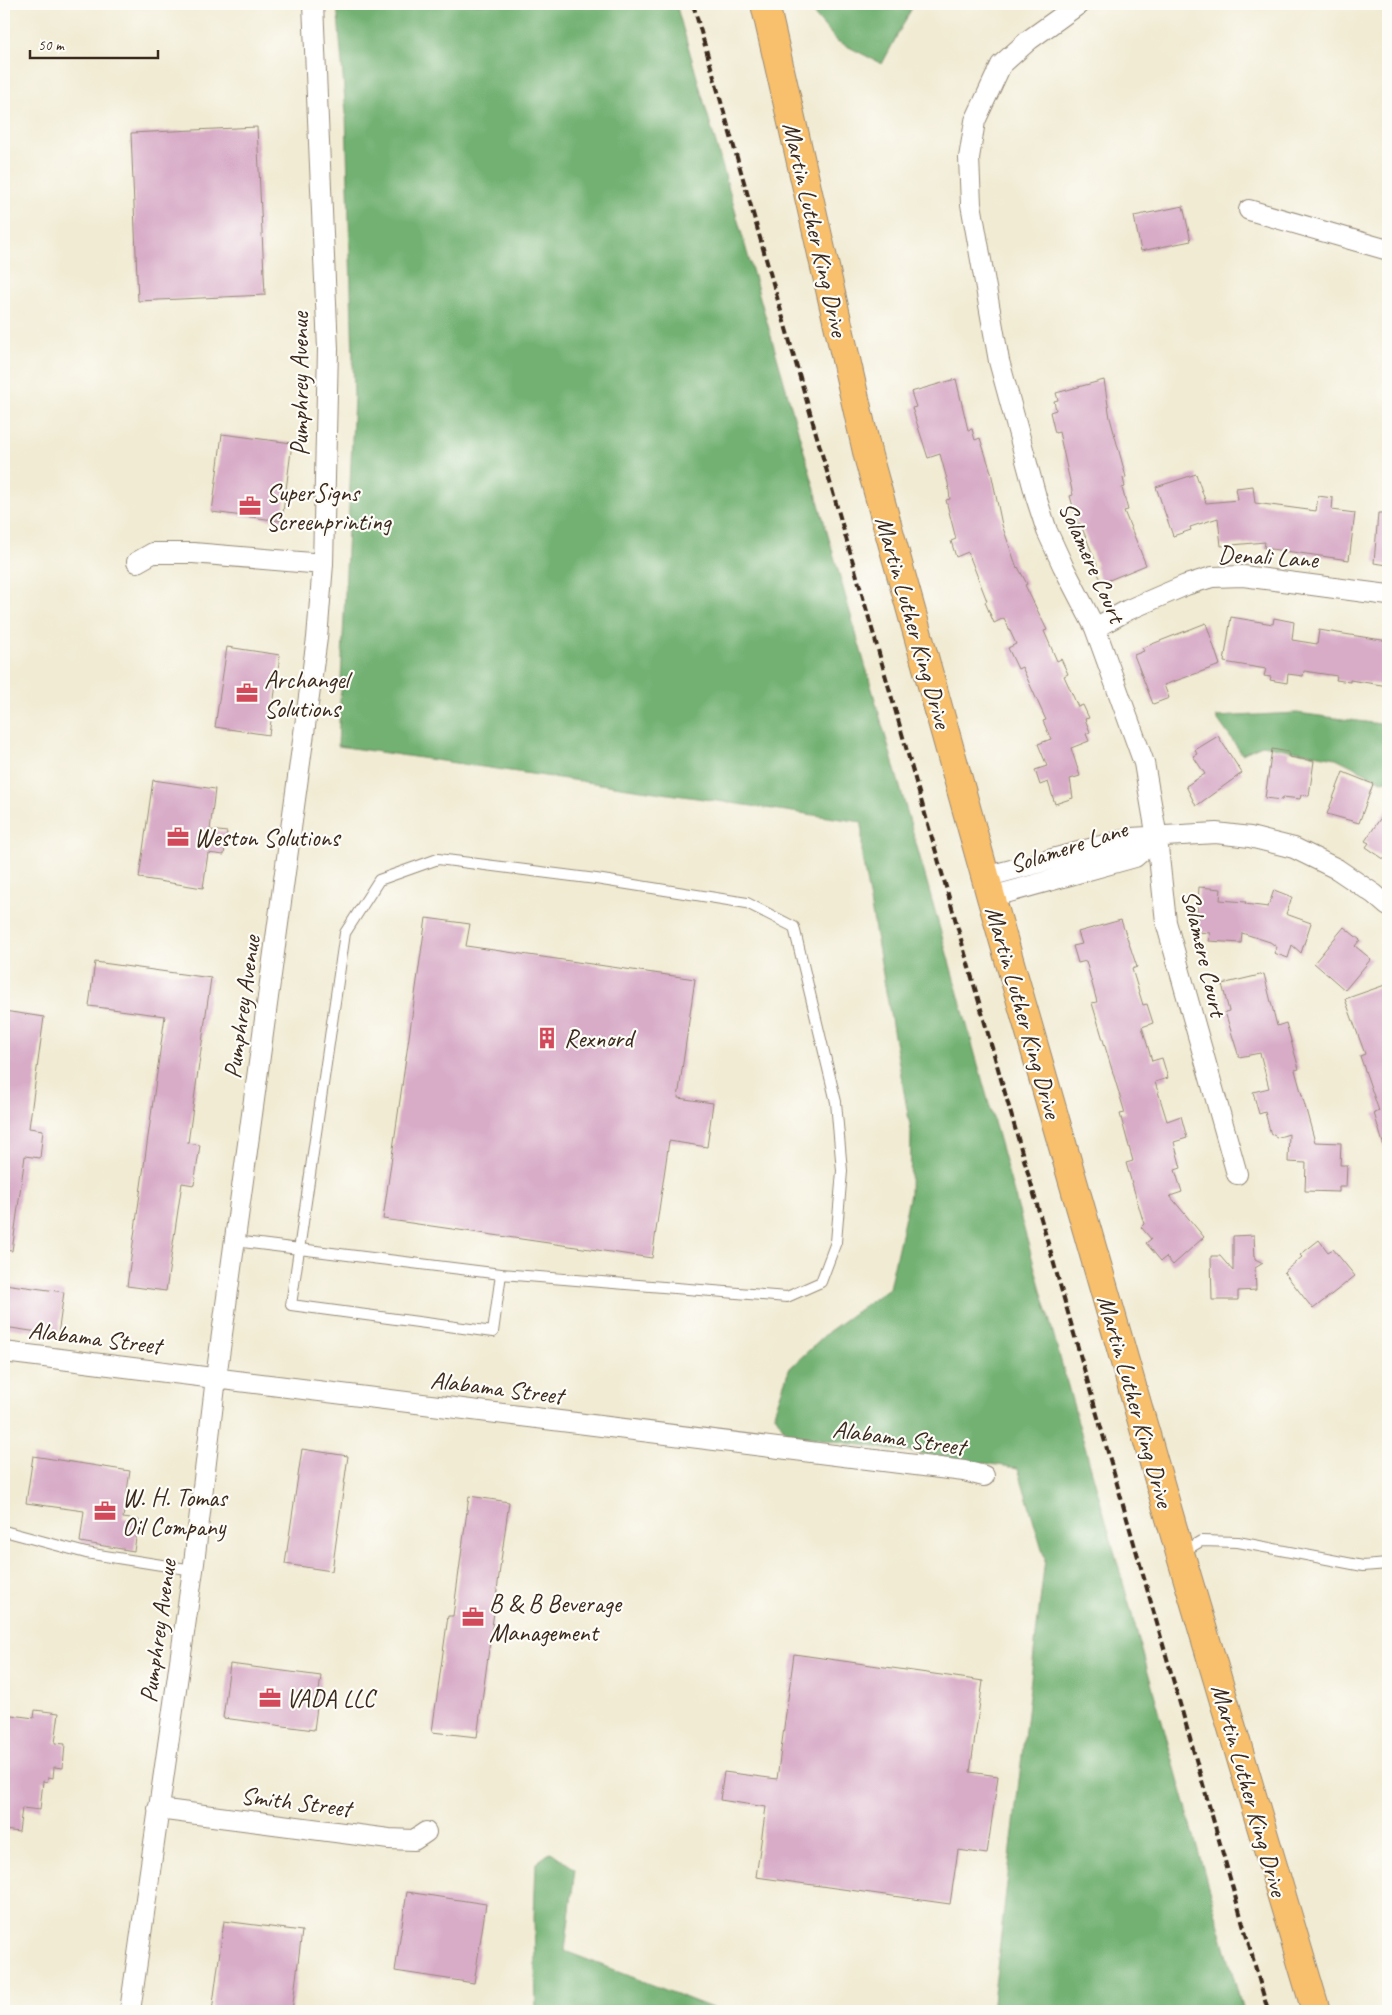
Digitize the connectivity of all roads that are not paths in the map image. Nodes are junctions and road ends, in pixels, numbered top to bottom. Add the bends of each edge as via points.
1 (314, 4) edge
2 (765, 4) edge
3 (1079, 4) edge
4 (1250, 210) dead end
5 (1388, 250) edge
6 (137, 562) dead end
7 (323, 564) junction
8 (1388, 595) edge
9 (1095, 628) junction
10 (1157, 838) junction
11 (988, 887) junction
12 (1388, 906) edge
13 (1237, 1174) dead end
14 (235, 1241) junction
15 (299, 1250) junction
16 (501, 1274) junction
17 (4, 1352) edge
18 (216, 1378) junction
19 (984, 1476) dead end
20 (4, 1531) edge
21 (1180, 1554) junction
22 (1388, 1564) edge
23 (193, 1570) junction
24 (158, 1809) junction
25 (426, 1832) dead end
26 (130, 2011) edge
27 (1316, 2011) edge

1 - 7 street, Pumphrey Avenue via 328,349
2 - 11 main road, Martin Luther King Drive via 868,456
3 - 9 street, Solamere Court via 1001,65 974,121 969,158 971,204 999,361 1047,530
4 - 5 street
6 - 7 street via 153,553 193,553
7 - 14 street, Pumphrey Avenue via 313,673
8 - 9 street, Denali Lane via 1251,577 1212,577 1128,610
9 - 10 street, Solamere Court via 1144,763
10 - 11 street, Solamere Lane via 1131,838
10 - 12 street, Solamere Lane via 1216,833 1294,848 1337,869
10 - 13 street, Solamere Court via 1166,922 1176,964
11 - 21 main road, Martin Luther King Drive
14 - 15 lane
14 - 18 street, Pumphrey Avenue
15 - 16 lane
15 - 16 lane via 291,1305 493,1332
15 - 16 lane via 345,933 379,880 438,859 747,903 794,928 836,1102 842,1171 836,1242 821,1282 787,1297
17 - 18 street, Alabama Street
18 - 19 street, Alabama Street
18 - 23 street, Pumphrey Avenue
20 - 23 lane via 86,1553
21 - 22 lane via 1202,1541 1238,1542 1363,1566
21 - 27 main road, Martin Luther King Drive
23 - 24 street, Pumphrey Avenue
24 - 25 street, Smith Street via 389,1839 414,1840
24 - 26 street, Pumphrey Avenue

